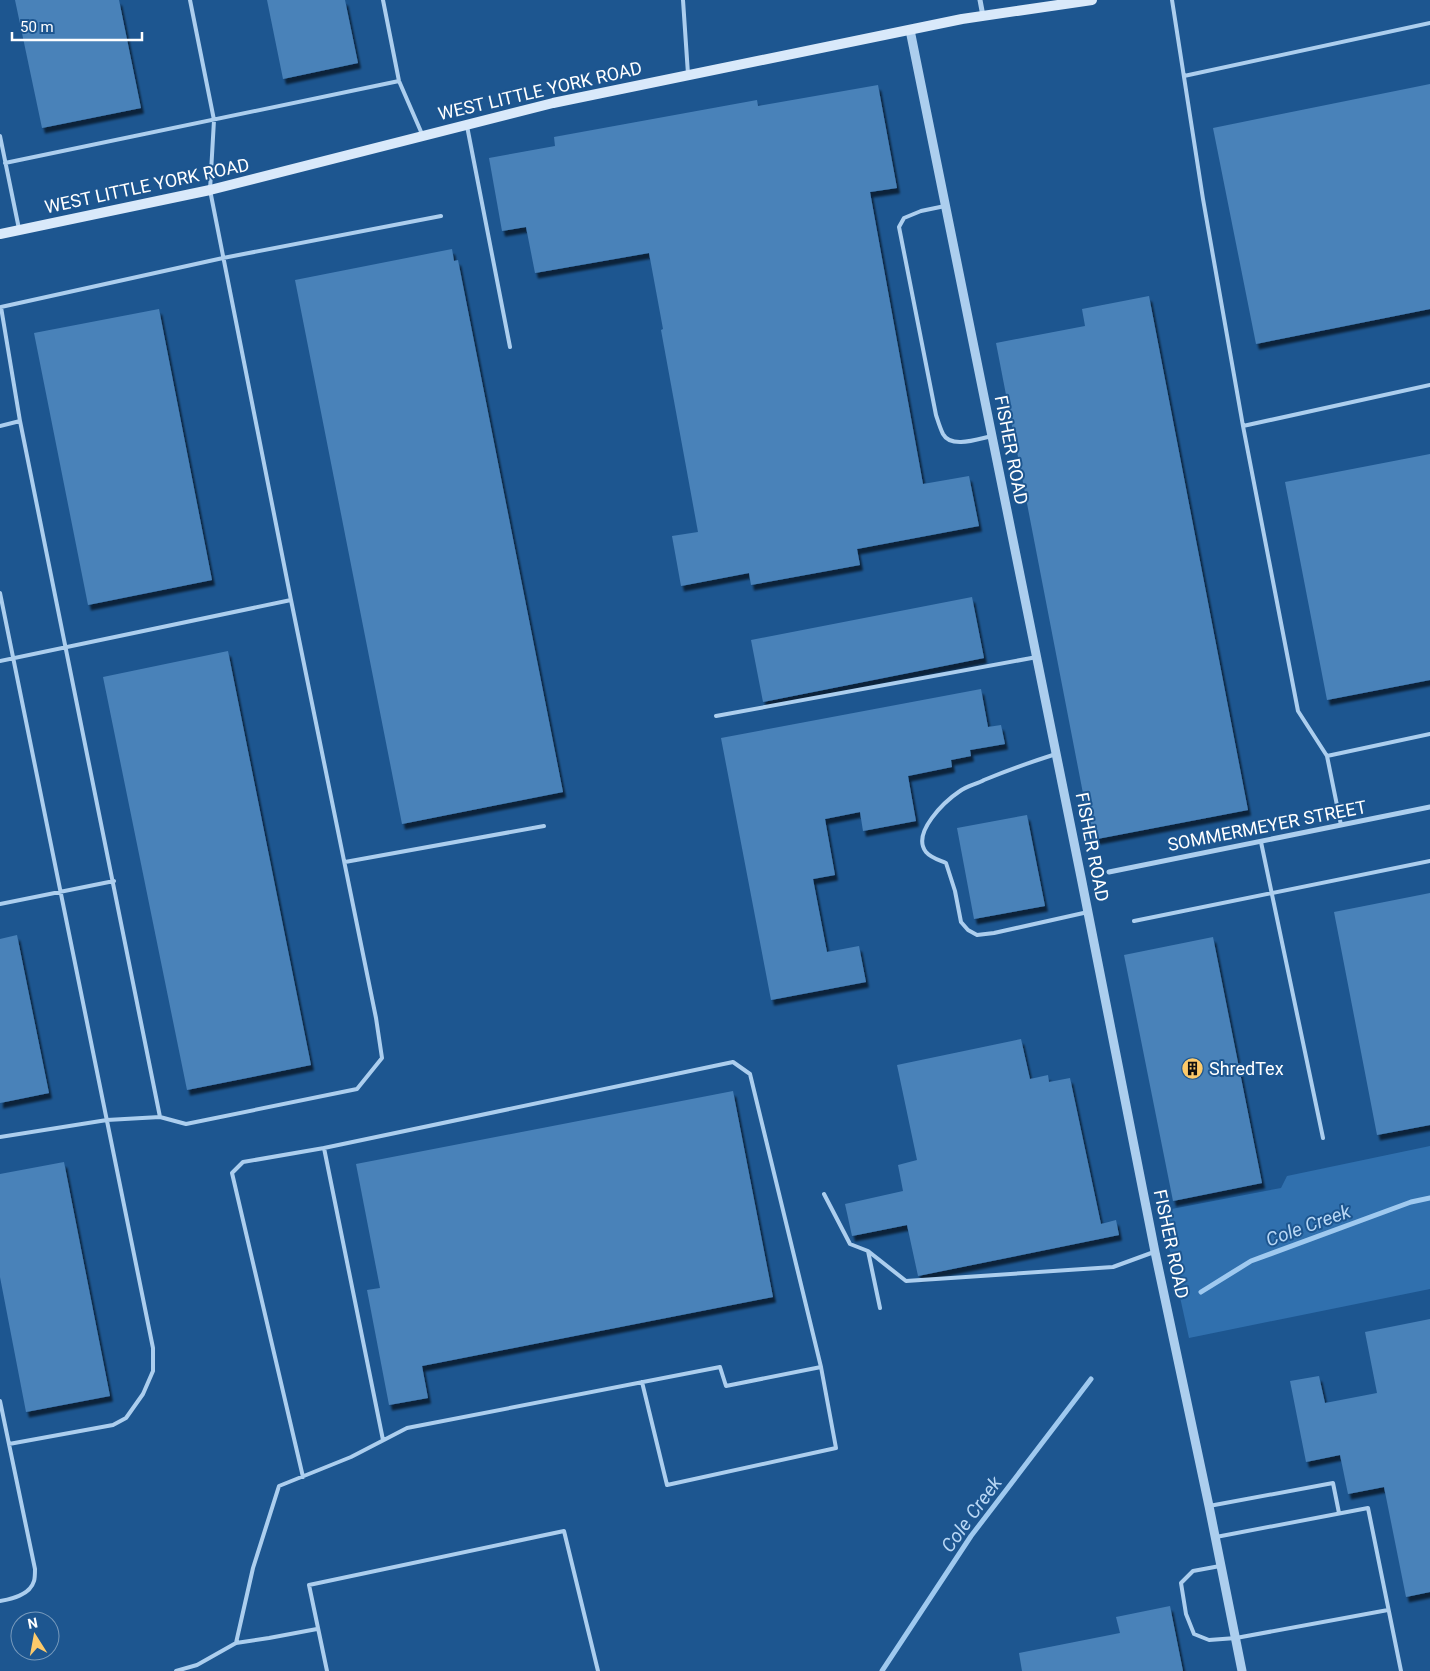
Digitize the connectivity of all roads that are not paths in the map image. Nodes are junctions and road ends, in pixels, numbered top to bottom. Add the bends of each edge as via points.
1 (190, 0) edge
2 (383, 0) edge
3 (683, 0) edge
4 (980, 0) edge
5 (1092, 0) edge
6 (1172, 0) edge
7 (984, 16) junction
8 (1430, 23) edge
9 (910, 30) junction
10 (688, 74) junction
11 (1184, 76) junction
12 (399, 81) junction
13 (214, 120) junction
14 (467, 124) junction
15 (0, 136) edge
16 (422, 136) junction
17 (6, 163) junction
18 (210, 190) junction
19 (945, 206) junction
20 (441, 216) dead end
21 (19, 230) junction
22 (0, 234) edge
23 (223, 258) junction
24 (0, 300) edge
25 (1, 307) edge
26 (510, 347) dead end
27 (1430, 385) edge
28 (20, 421) junction
29 (0, 426) edge
30 (1244, 426) junction
31 (992, 436) junction
32 (0, 593) edge
33 (291, 600) junction
34 (66, 647) junction
35 (1036, 657) junction
36 (13, 658) junction
37 (0, 661) edge
38 (716, 716) dead end
39 (1430, 734) edge
40 (1056, 754) junction
41 (1327, 756) junction
42 (1430, 807) edge
43 (1340, 825) junction
44 (544, 826) dead end
45 (1260, 842) junction
46 (1430, 861) edge
47 (345, 862) junction
48 (1109, 872) dead end
49 (114, 881) junction
50 (60, 892) junction
51 (1271, 893) junction
52 (0, 904) edge
53 (1088, 912) junction
54 (1134, 921) dead end
55 (160, 1118) junction
56 (107, 1120) junction
57 (0, 1137) edge
58 (1322, 1138) dead end
59 (324, 1148) junction
60 (824, 1194) dead end
61 (868, 1250) junction
62 (1155, 1252) junction
63 (880, 1308) dead end
64 (820, 1367) junction
65 (642, 1382) junction
66 (0, 1401) edge
67 (383, 1440) junction
68 (9, 1444) junction
69 (302, 1477) junction
70 (1210, 1506) junction
71 (1339, 1513) junction
72 (1216, 1537) junction
73 (1221, 1566) junction
74 (0, 1601) edge
75 (1388, 1610) junction
76 (318, 1629) junction
77 (1236, 1638) junction
78 (236, 1642) junction
79 (176, 1671) edge
80 (327, 1671) edge
81 (598, 1671) edge
82 (1242, 1671) edge
83 (1401, 1671) edge

1 - 13 lane
2 - 12 lane
3 - 10 lane
4 - 7 street
5 - 7 main road, WEST LITTLE YORK ROAD
6 - 11 lane
7 - 9 main road, WEST LITTLE YORK ROAD
8 - 11 lane
9 - 10 main road, WEST LITTLE YORK ROAD
9 - 19 street, FISHER ROAD
10 - 14 main road, WEST LITTLE YORK ROAD
11 - 30 lane
12 - 13 lane
12 - 16 lane
13 - 17 lane
13 - 18 lane
14 - 16 main road, WEST LITTLE YORK ROAD
14 - 26 lane
15 - 17 lane
16 - 18 main road, WEST LITTLE YORK ROAD
17 - 21 lane
18 - 21 main road, WEST LITTLE YORK ROAD
18 - 23 lane
19 - 31 street, FISHER ROAD
19 - 31 lane via 904,218 899,227 936,414 943,435 948,439 959,442
20 - 23 lane
21 - 22 main road, WEST LITTLE YORK ROAD
23 - 25 lane
23 - 33 lane
24 - 25 lane
25 - 28 lane
27 - 30 lane
28 - 29 lane
28 - 34 lane
30 - 41 lane via 1298,711
31 - 35 street, FISHER ROAD
32 - 36 lane
33 - 34 lane
33 - 47 lane
34 - 36 lane
34 - 49 lane
35 - 38 lane
35 - 40 street, FISHER ROAD
36 - 37 lane
36 - 50 lane
39 - 41 lane
40 - 53 street, FISHER ROAD
40 - 53 lane via 1022,764 960,791 925,828 922,836 925,851 946,864 961,922 978,935
41 - 43 lane
42 - 43 street, SOMMERMEYER STREET
43 - 45 street, SOMMERMEYER STREET
44 - 47 lane
45 - 48 street, SOMMERMEYER STREET
45 - 51 lane
46 - 51 lane
47 - 55 lane via 382,1058 357,1090 186,1124
49 - 50 lane
49 - 55 lane
50 - 52 lane
50 - 56 lane
51 - 54 lane
51 - 58 lane
53 - 62 street, FISHER ROAD
55 - 56 lane
56 - 57 lane
56 - 68 lane via 153,1348 153,1371 143,1394 126,1418 113,1425
59 - 64 lane via 733,1062 750,1074
59 - 67 lane
59 - 69 lane via 243,1162 232,1173
60 - 61 lane via 850,1244
61 - 62 lane via 906,1281 1113,1267
61 - 63 lane
62 - 70 street, FISHER ROAD
64 - 65 lane via 726,1386 720,1367
64 - 65 lane via 836,1448 666,1485
65 - 67 lane via 407,1428
66 - 68 lane
67 - 69 lane
68 - 74 lane via 34,1581 26,1593
69 - 78 lane via 279,1486 253,1568
70 - 71 lane via 1333,1483
70 - 72 street, FISHER ROAD
71 - 72 lane
71 - 75 lane via 1368,1508
72 - 73 street, FISHER ROAD
73 - 77 street, FISHER ROAD
73 - 77 lane via 1193,1572 1181,1583 1186,1614 1194,1634 1209,1640
75 - 77 lane
75 - 83 lane
76 - 78 lane
76 - 80 lane
76 - 81 lane via 309,1585 564,1531
77 - 82 street, FISHER ROAD
78 - 79 lane via 197,1665

